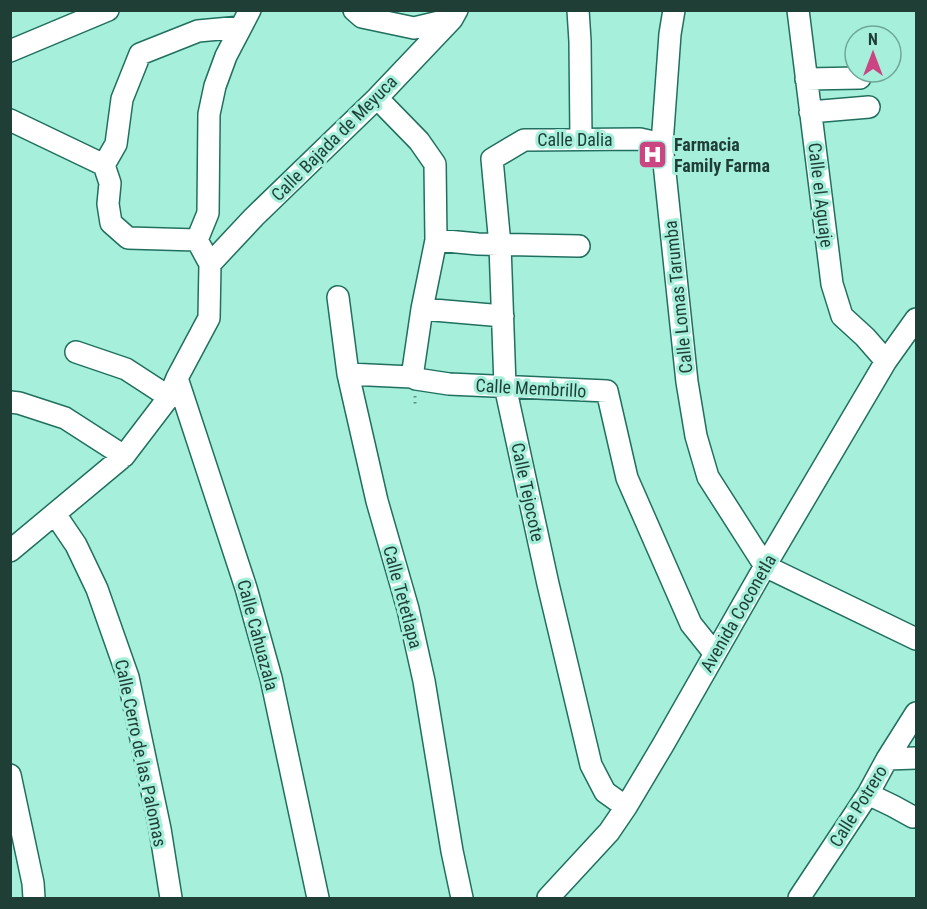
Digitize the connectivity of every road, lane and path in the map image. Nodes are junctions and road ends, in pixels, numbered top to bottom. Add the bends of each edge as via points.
1 (108, 10) edge
2 (354, 10) edge
3 (578, 10) edge
4 (674, 10) edge
5 (798, 10) edge
6 (454, 15) edge
7 (246, 19) edge
8 (10, 51) edge
9 (843, 78) edge
10 (806, 79) junction
11 (377, 98) junction
12 (868, 107) dead end
13 (810, 112) junction
14 (10, 120) edge
15 (581, 139) junction
16 (662, 144) junction
17 (492, 159) joint
18 (104, 165) junction
19 (197, 240) junction
20 (436, 240) junction
21 (500, 245) junction
22 (579, 246) dead end
23 (210, 264) junction
24 (338, 297) dead end
25 (422, 309) junction
26 (503, 316) junction
27 (916, 319) edge
28 (76, 352) dead end
29 (886, 361) junction
30 (348, 374) junction
31 (412, 377) junction
32 (505, 386) junction
33 (173, 387) junction
34 (10, 402) edge
35 (124, 456) junction
36 (55, 514) junction
37 (10, 551) edge
38 (765, 566) junction
39 (916, 639) edge
40 (715, 654) junction
41 (916, 713) edge
42 (916, 758) edge
43 (887, 759) junction
44 (10, 775) edge
45 (868, 794) junction
46 (626, 807) junction
47 (913, 817) dead end
48 (34, 898) edge
49 (171, 898) edge
50 (318, 898) edge
51 (462, 898) edge
52 (548, 898) edge
53 (799, 898) edge

1 - 8 street
2 - 6 street via 362,17 414,28
3 - 15 street
4 - 16 street, Calle Lomas Tarumba
5 - 10 street, Calle el Aguaje
6 - 11 street, Calle Bajada de Meyuca
7 - 18 street via 198,31 140,54 122,99 116,144
7 - 19 street via 215,86 209,114 208,213
9 - 10 street
10 - 13 street, Calle el Aguaje
11 - 20 street via 419,141 435,164
11 - 23 street, Calle Bajada de Meyuca
12 - 13 street
13 - 29 street, Calle el Aguaje via 832,284 842,316
14 - 18 street
15 - 16 street, Calle Dalia
15 - 17 street, Calle Dalia via 524,140
16 - 38 street, Calle Lomas Tarumba via 696,436 708,477
17 - 21 street, Calle Tejocote
18 - 19 street via 110,183 111,223 128,238
19 - 23 street
20 - 21 street
20 - 25 street
21 - 22 street
21 - 26 street, Calle Tejocote
23 - 33 street via 209,318
24 - 30 street, Calle Tetetlapa
25 - 26 street
25 - 31 street
26 - 32 street, Calle Tejocote
27 - 29 street, Avenida Coconetla
28 - 33 street
29 - 38 street, Avenida Coconetla
30 - 31 street, Calle Membrillo
30 - 51 street, Calle Tetetlapa via 422,671
31 - 32 street, Calle Membrillo via 449,384
32 - 40 street, Calle Membrillo via 607,391 627,478 691,624
32 - 46 street, Calle Tejocote via 591,765 605,792
33 - 35 street
33 - 50 street, Calle Cahuazala via 246,588 271,678
34 - 35 street via 65,418
35 - 36 street
36 - 37 street
36 - 49 street, Calle Cerro de las Palomas via 98,589 128,677
38 - 39 street
38 - 40 street, Avenida Coconetla
40 - 46 street, Avenida Coconetla
41 - 43 street, Calle Potrero
42 - 43 street
43 - 45 street, Calle Potrero
44 - 48 street
45 - 47 street
45 - 53 street, Calle Potrero
46 - 52 street, Avenida Coconetla via 609,832

